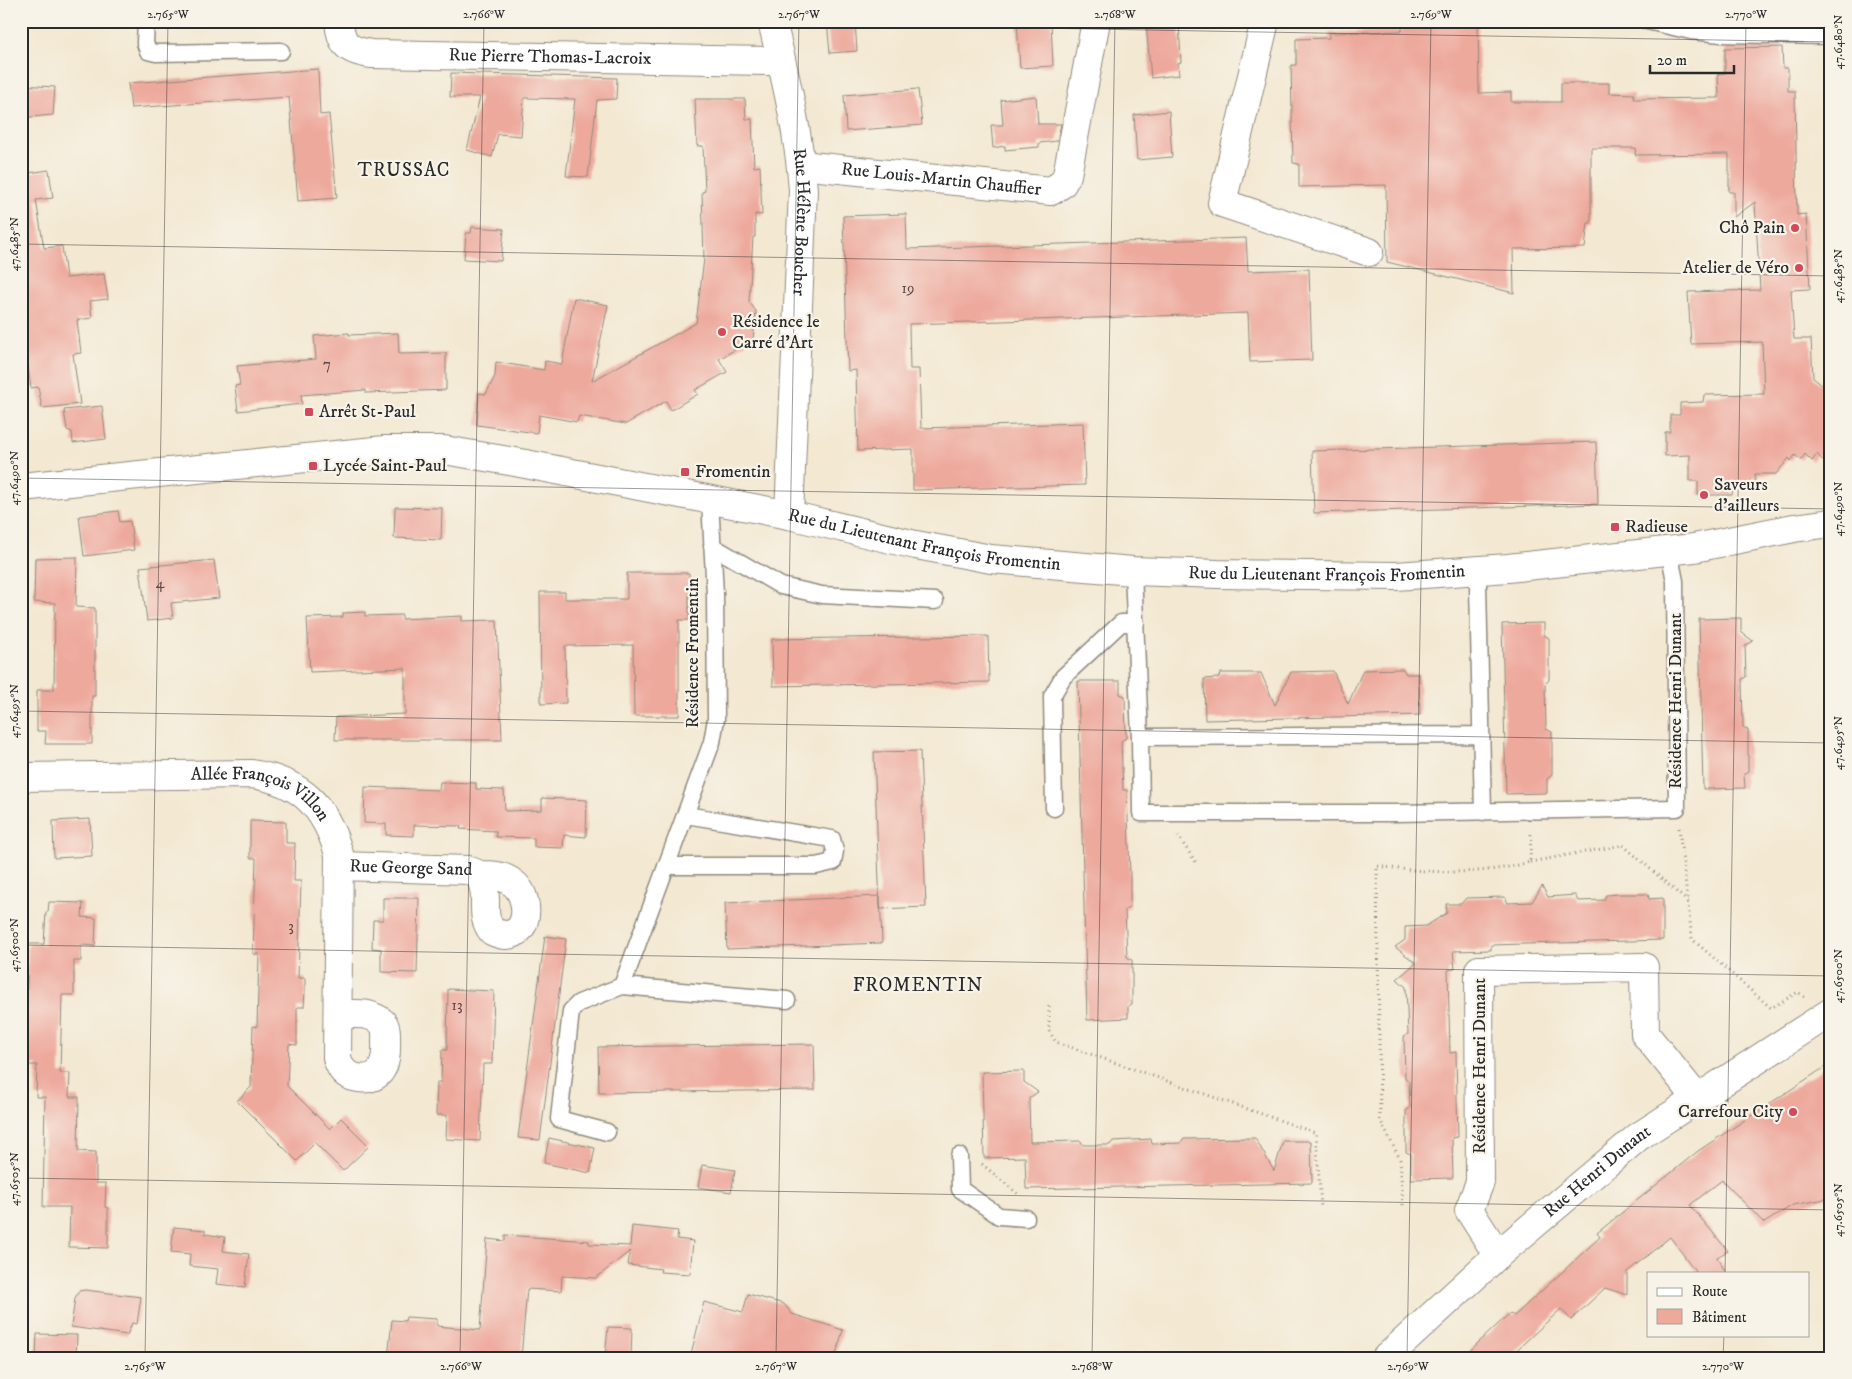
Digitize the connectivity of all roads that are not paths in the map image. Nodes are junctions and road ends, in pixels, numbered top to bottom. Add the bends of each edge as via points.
1 (146, 21) edge
2 (339, 21) edge
3 (772, 21) edge
4 (1096, 21) edge
5 (1265, 21) edge
6 (1647, 21) edge
7 (1831, 36) edge
8 (281, 51) dead end
9 (781, 60) junction
10 (801, 165) junction
11 (1369, 252) dead end
12 (21, 487) edge
13 (710, 500) junction
14 (789, 514) junction
15 (1831, 523) edge
16 (712, 546) junction
17 (1669, 551) junction
18 (1133, 570) junction
19 (1479, 570) junction
20 (935, 601) dead end
21 (1136, 623) junction
22 (1481, 735) junction
23 (1140, 737) junction
24 (21, 777) edge
25 (1054, 808) dead end
26 (1483, 812) junction
27 (686, 815) junction
28 (340, 866) junction
29 (666, 866) junction
30 (480, 875) dead end
31 (622, 986) junction
32 (787, 1000) dead end
33 (338, 1014) dead end
34 (1828, 1014) edge
35 (1697, 1098) junction
36 (607, 1132) dead end
37 (959, 1156) road end
38 (1026, 1218) road end
39 (1500, 1253) junction
40 (1386, 1358) edge

1 - 8 lane via 145,43 148,51 156,53
2 - 9 street, Rue Pierre Thomas-Lacroix via 341,37 350,48 371,54
3 - 9 street, Rue Hélène Boucher
4 - 10 street, Rue Louis-Martin Chauffier via 1067,175 1062,184 1051,191
5 - 11 street via 1222,202
6 - 7 lane via 1722,34
9 - 10 street, Rue Hélène Boucher
10 - 14 street, Rue Hélène Boucher via 803,212
12 - 13 street, Rue du Lieutenant François Fromentin via 403,448 444,450 506,460
13 - 14 street, Rue du Lieutenant François Fromentin
13 - 16 lane, Résidence Fromentin
14 - 18 street, Rue du Lieutenant François Fromentin via 916,545 991,559
15 - 17 street, Rue du Lieutenant François Fromentin
16 - 20 lane via 781,586 822,595
16 - 27 lane, Résidence Fromentin via 716,719 712,742
17 - 19 street, Rue du Lieutenant François Fromentin
17 - 26 lane, Résidence Henri Dunant via 1675,575 1676,808
18 - 19 street, Rue du Lieutenant François Fromentin via 1396,576
18 - 21 lane, Résidence Henri Dunant
19 - 22 lane
21 - 23 lane, Résidence Henri Dunant
21 - 25 lane via 1121,623 1063,677 1052,696
22 - 23 lane
22 - 26 lane
23 - 26 lane, Résidence Henri Dunant via 1141,813
24 - 28 street, Allée François Villon via 268,776 294,786 311,801 330,828
27 - 29 lane, Résidence Fromentin
27 - 29 lane via 832,838 836,851 833,862 816,866
28 - 30 street, Rue George Sand via 454,868
28 - 33 street, Allée François Villon
29 - 31 lane, Résidence Fromentin
31 - 32 lane
31 - 36 lane via 579,1003 571,1011 559,1119
34 - 35 street, Rue Henri Dunant
35 - 39 street, Rue Henri Dunant via 1638,1137
35 - 39 street, Résidence Henri Dunant via 1645,1034 1644,967 1479,970 1480,1182 1469,1210
37 - 38 lane via 960,1189 999,1216
39 - 40 street, Rue Henri Dunant

